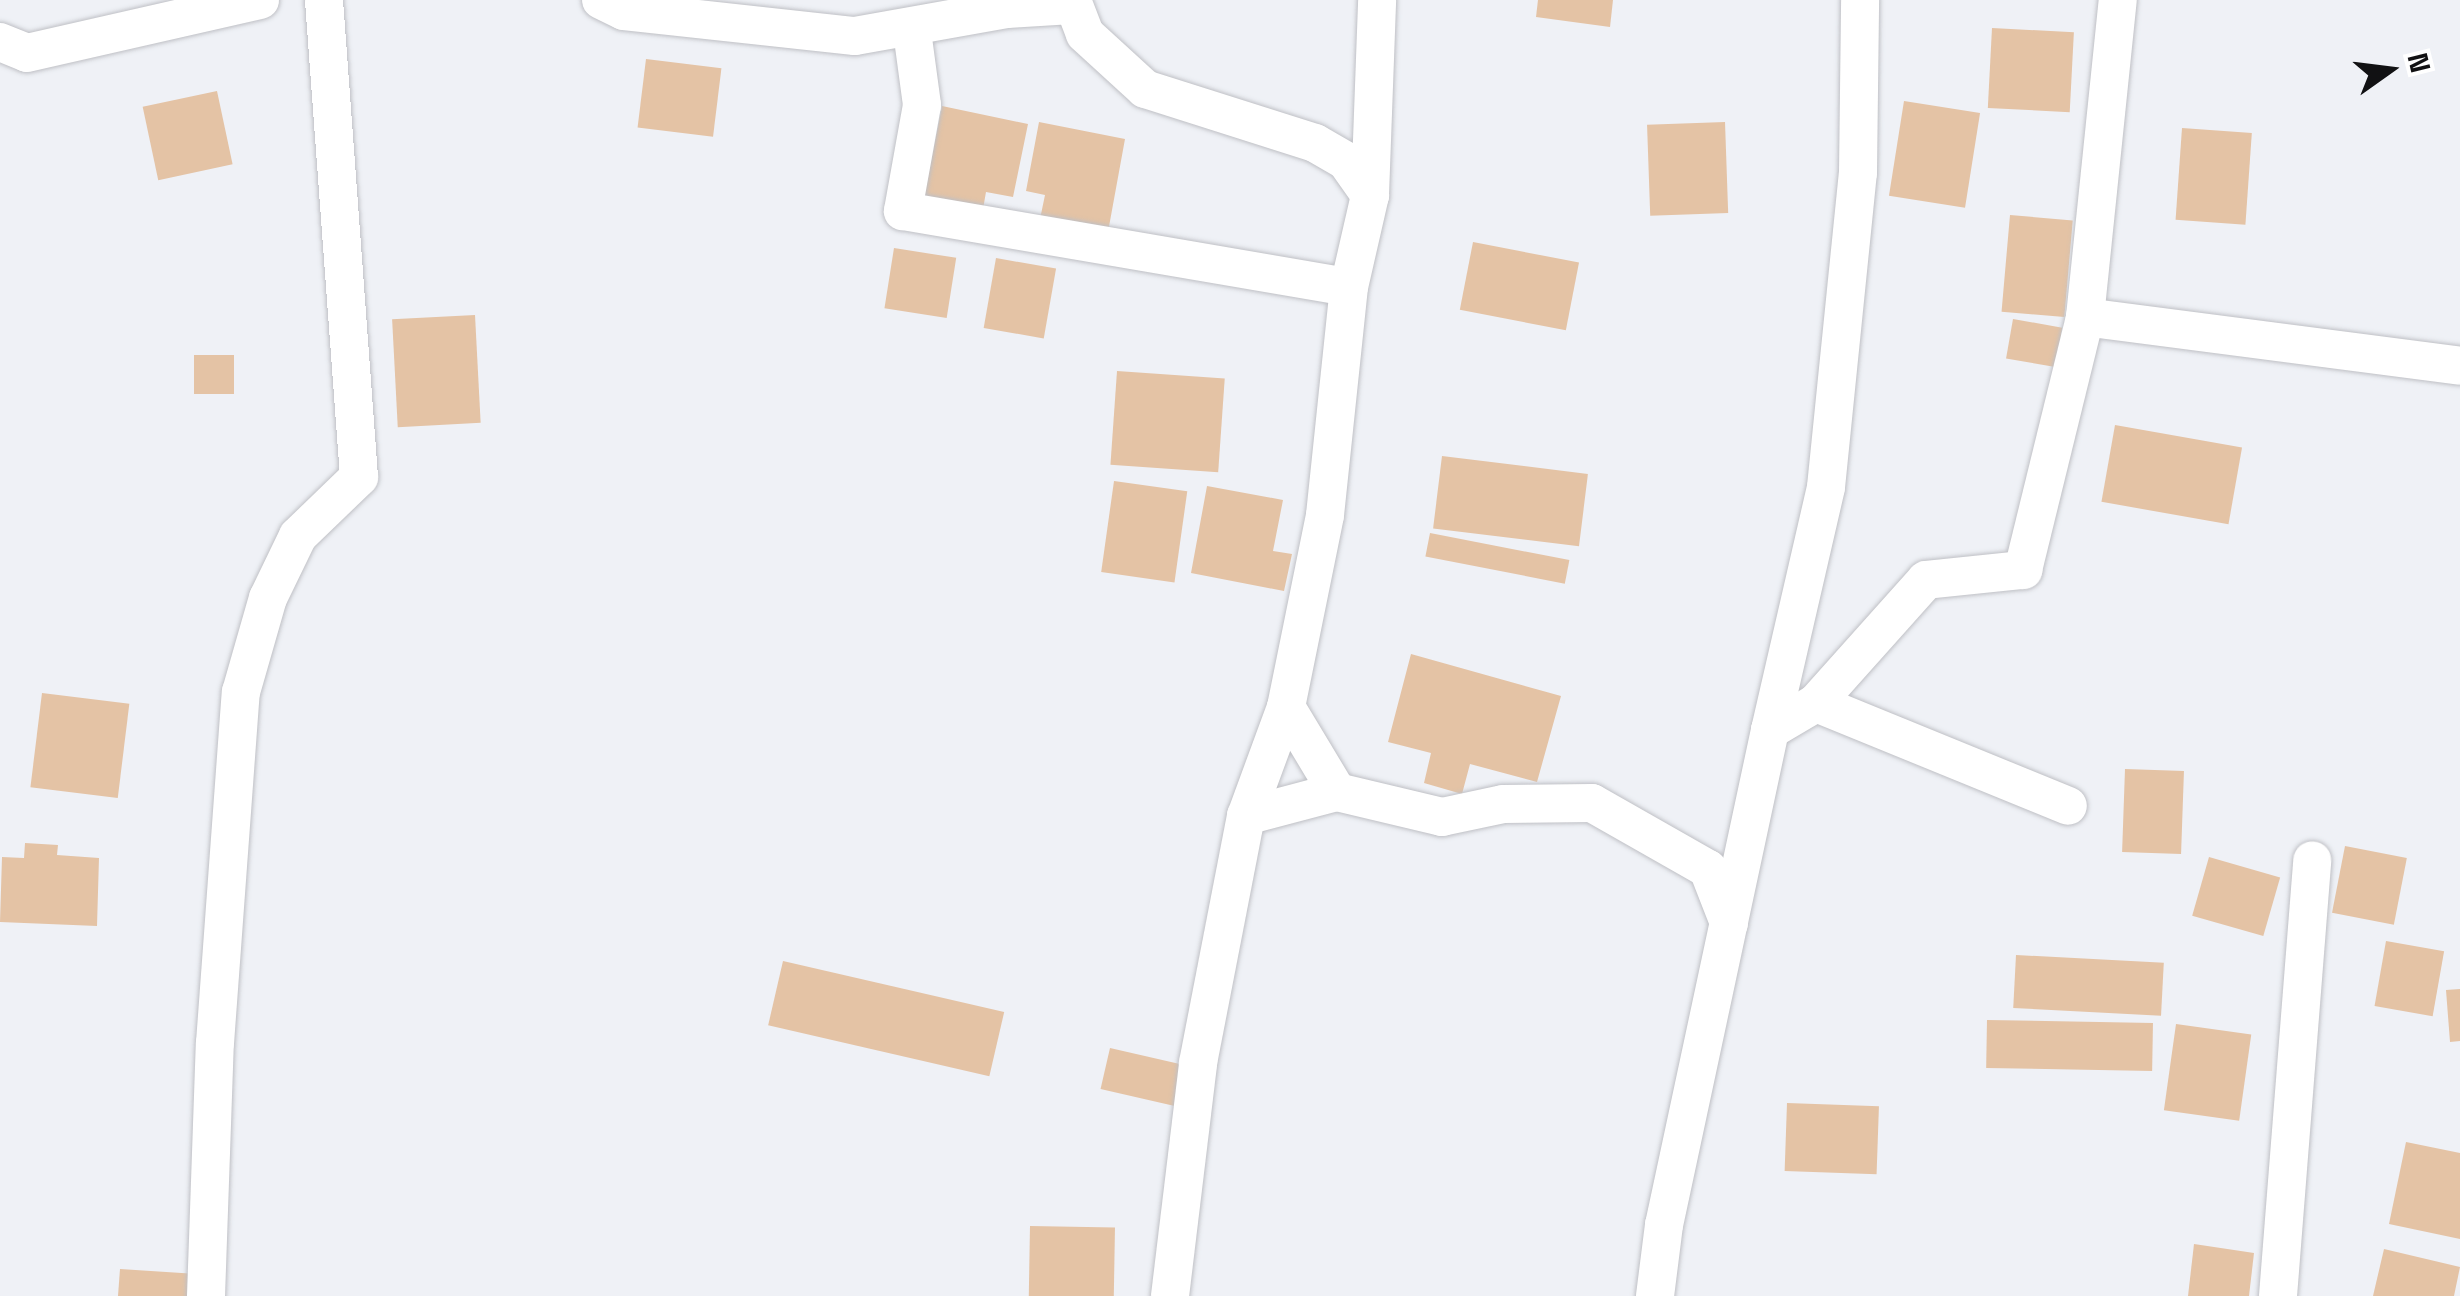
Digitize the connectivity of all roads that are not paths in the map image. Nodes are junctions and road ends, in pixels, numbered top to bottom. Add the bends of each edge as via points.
1 (260, 0) edge
2 (324, 0) edge
3 (602, 0) edge
4 (1377, 0) edge
5 (1860, 0) edge
6 (2118, 0) edge
7 (1072, 3) edge
8 (912, 31) junction
9 (0, 42) edge
10 (1370, 194) junction
11 (1349, 287) junction
12 (2084, 317) junction
13 (2460, 366) edge
14 (1816, 703) junction
15 (1286, 706) junction
16 (1770, 730) junction
17 (1337, 792) junction
18 (2068, 806) dead end
19 (1246, 816) junction
20 (2312, 860) dead end
21 (1729, 923) junction
22 (206, 1296) edge
23 (1170, 1296) edge
24 (1655, 1296) edge
25 (2278, 1296) edge

1 - 9 street via 27,53
2 - 22 street via 359,477 298,536 268,598 240,692 215,1043
3 - 8 street via 624,11 804,35
4 - 10 street
5 - 16 street via 1858,173 1826,487
6 - 12 street
7 - 8 street
7 - 10 street via 1086,34 1146,88 1315,143 1346,161
8 - 11 street via 922,105 903,211
10 - 11 street
11 - 15 street via 1325,515
12 - 13 street
12 - 14 street via 2023,570 1926,580
14 - 16 street
14 - 18 street
15 - 17 street
15 - 19 street
16 - 21 street
17 - 19 street
17 - 21 street via 1442,817 1503,804 1592,804 1708,868
19 - 23 street via 1198,1063
20 - 25 street
21 - 24 street

